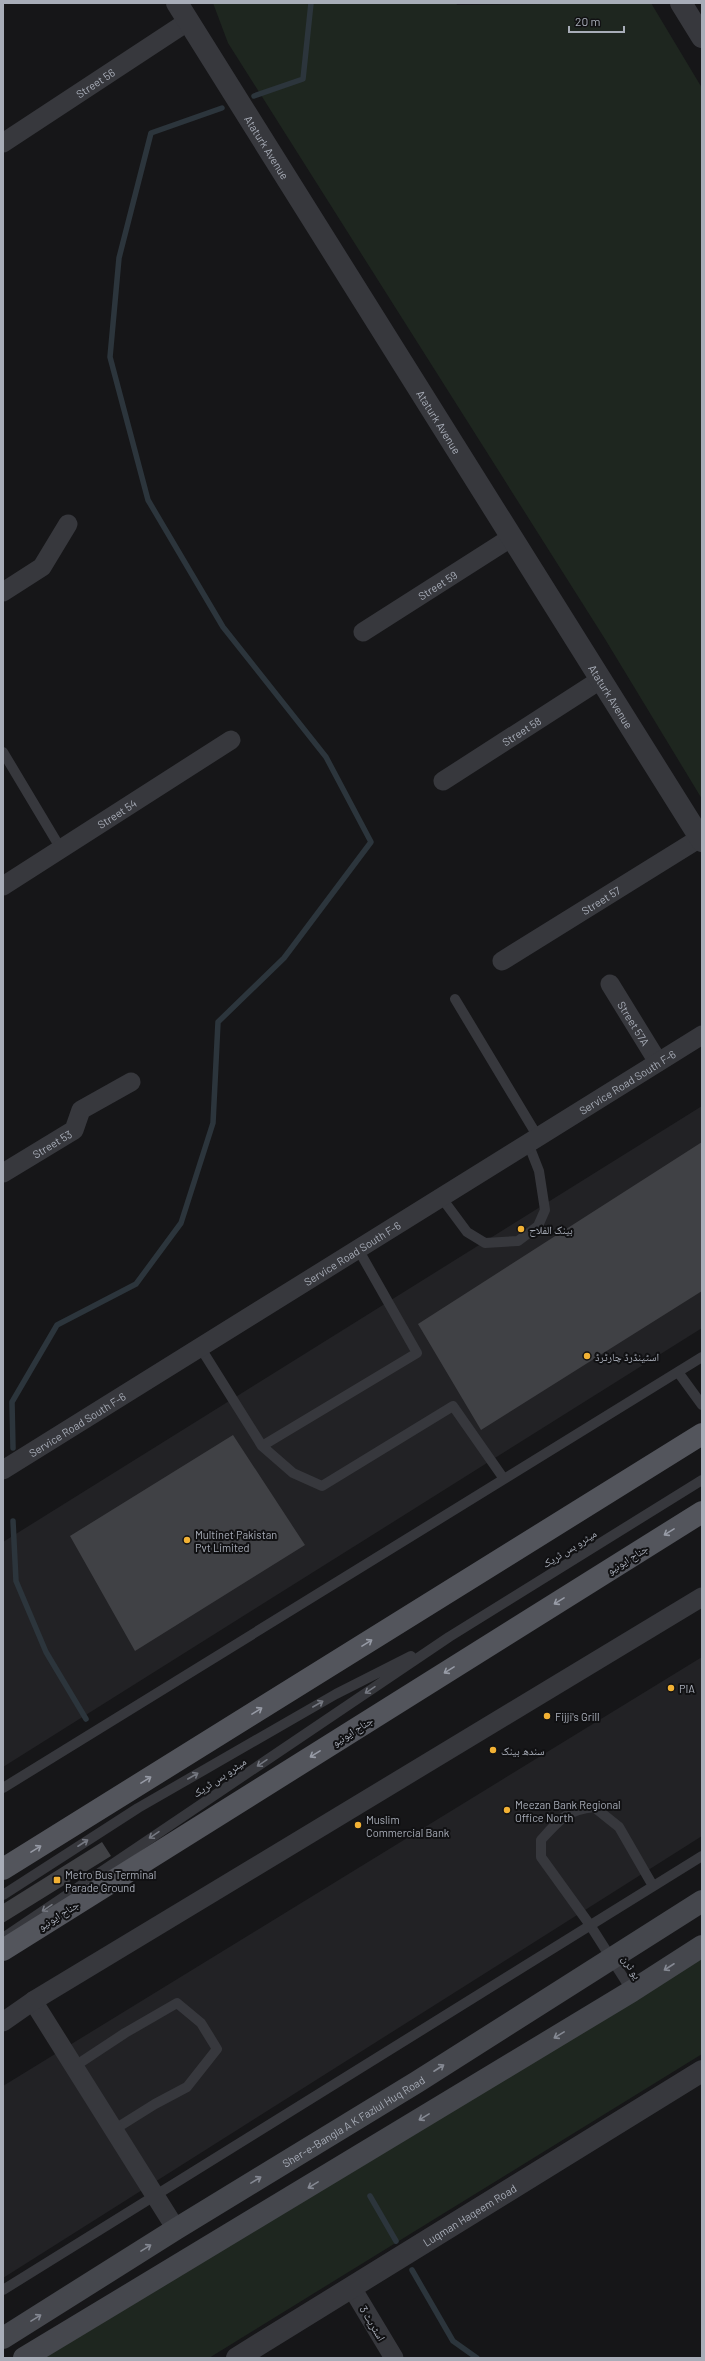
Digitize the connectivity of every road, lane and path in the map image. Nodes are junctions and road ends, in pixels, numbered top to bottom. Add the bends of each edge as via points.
1 (177, 3) edge
2 (681, 3) edge
3 (192, 20) edge
4 (702, 37) edge
5 (3, 143) edge
6 (68, 524) dead end
7 (512, 537) junction
8 (3, 592) edge
9 (363, 632) dead end
10 (600, 680) junction
11 (231, 740) dead end
12 (3, 752) edge
13 (443, 781) dead end
14 (701, 839) edge
15 (61, 849) junction
16 (3, 886) edge
17 (502, 961) dead end
18 (610, 984) dead end
19 (454, 999) dead end
20 (702, 1035) edge
21 (658, 1062) junction
22 (131, 1082) dead end
23 (533, 1140) junction
24 (3, 1173) edge
25 (441, 1197) junction
26 (358, 1249) junction
27 (200, 1347) junction
28 (702, 1357) edge
29 (678, 1372) junction
30 (702, 1405) edge
31 (702, 1434) edge
32 (262, 1446) junction
33 (3, 1470) edge
34 (504, 1479) junction
35 (702, 1480) edge
36 (702, 1512) edge
37 (702, 1597) edge
38 (449, 1637) junction
39 (3, 1788) edge
40 (702, 1856) edge
41 (3, 1870) edge
42 (653, 1886) junction
43 (3, 1895) edge
44 (702, 1900) edge
45 (590, 1925) junction
46 (3, 1938) edge
47 (702, 1946) edge
48 (3, 1950) edge
49 (611, 1957) junction
50 (632, 1991) junction
51 (34, 2001) junction
52 (3, 2022) edge
53 (75, 2066) junction
54 (702, 2071) edge
55 (115, 2129) junction
56 (155, 2194) junction
57 (176, 2229) junction
58 (352, 2288) junction
59 (3, 2290) edge
60 (3, 2338) edge
61 (24, 2358) edge
62 (237, 2358) edge
63 (394, 2358) edge

1 - 3 street, Ataturk Avenue
2 - 4 street
3 - 5 street, Street 56
3 - 7 street, Ataturk Avenue
6 - 8 street via 42,567
7 - 9 street, Street 59
7 - 10 street, Ataturk Avenue
10 - 13 street, Street 58
10 - 14 street, Ataturk Avenue
11 - 15 street, Street 54
12 - 15 lane
14 - 17 street, Street 57
15 - 16 street, Street 54
18 - 21 street, Street 57A
19 - 23 lane
20 - 21 street, Service Road South F-6
21 - 23 street, Service Road South F-6
22 - 24 street, Street 53 via 81,1110 74,1130
23 - 25 street, Service Road South F-6
23 - 25 lane via 545,1210 538,1226 518,1241 485,1243 467,1232
25 - 26 street, Service Road South F-6
26 - 27 street, Service Road South F-6
26 - 32 lane via 416,1353
27 - 32 lane
27 - 33 street, Service Road South F-6
28 - 29 lane
29 - 30 lane
29 - 34 lane
41 -> 31 main road
32 - 34 lane via 293,1473 322,1486 453,1406
34 - 39 lane
35 - 38 lane, میٹرو بس ٹریک
36 -> 48 main road, جناح ایونیو
37 - 51 street
43 -> 38 lane, میٹرو بس ٹریک via 138,1808 336,1694
38 -> 46 lane, میٹرو بس ٹریک
40 - 42 lane
42 - 45 lane
42 - 45 lane, یو ٹرن via 619,1827 594,1807 576,1809 558,1822 541,1840 541,1857
44 - 49 main road, Sher-e-Bangla A K Fazlul Huq Road
45 - 49 lane, یو ٹرن
45 - 56 lane
47 -> 50 main road
49 - 50 lane, یو ٹرن
57 -> 49 main road, Sher-e-Bangla A K Fazlul Huq Road via 416,2082
50 -> 61 main road
51 - 52 street
51 - 53 street
53 - 55 street
53 - 55 lane via 177,2003 201,2023 217,2049 206,2065 187,2087
54 - 58 street, Luqman Haqeem Road
55 - 56 street
56 - 57 street
56 - 59 lane
60 -> 57 main road, Sher-e-Bangla A K Fazlul Huq Road
58 - 62 street, Luqman Haqeem Road
58 - 63 street, اسٹریٹ 3

